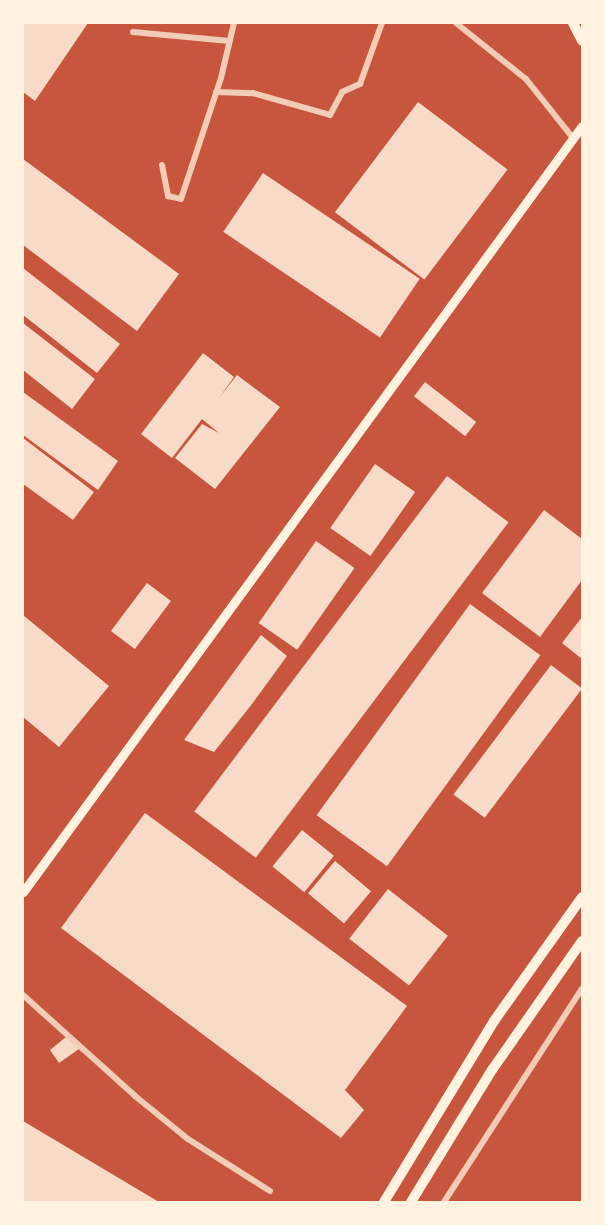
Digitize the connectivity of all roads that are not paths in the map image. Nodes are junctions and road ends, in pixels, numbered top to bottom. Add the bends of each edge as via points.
1 (234, 23) edge
2 (382, 23) edge
3 (456, 23) edge
4 (573, 23) edge
5 (133, 32) dead end
6 (230, 41) junction
7 (582, 41) edge
8 (216, 92) junction
9 (582, 126) edge
10 (573, 138) junction
11 (162, 165) dead end
12 (23, 892) edge
13 (582, 897) edge
14 (582, 941) edge
15 (582, 989) edge
16 (23, 995) edge
17 (270, 1191) dead end
18 (383, 1202) edge
19 (411, 1202) edge
20 (444, 1202) edge

1 - 6 street
2 - 8 street via 360,83 342,92 330,115 253,93
3 - 10 street via 526,79
4 - 7 highway
5 - 6 street
6 - 8 street
8 - 11 street via 181,199 168,196
9 - 10 main road
10 - 12 main road
13 - 18 highway via 494,1021
14 - 19 highway via 492,1070
15 - 20 street
16 - 17 street via 167,1122

